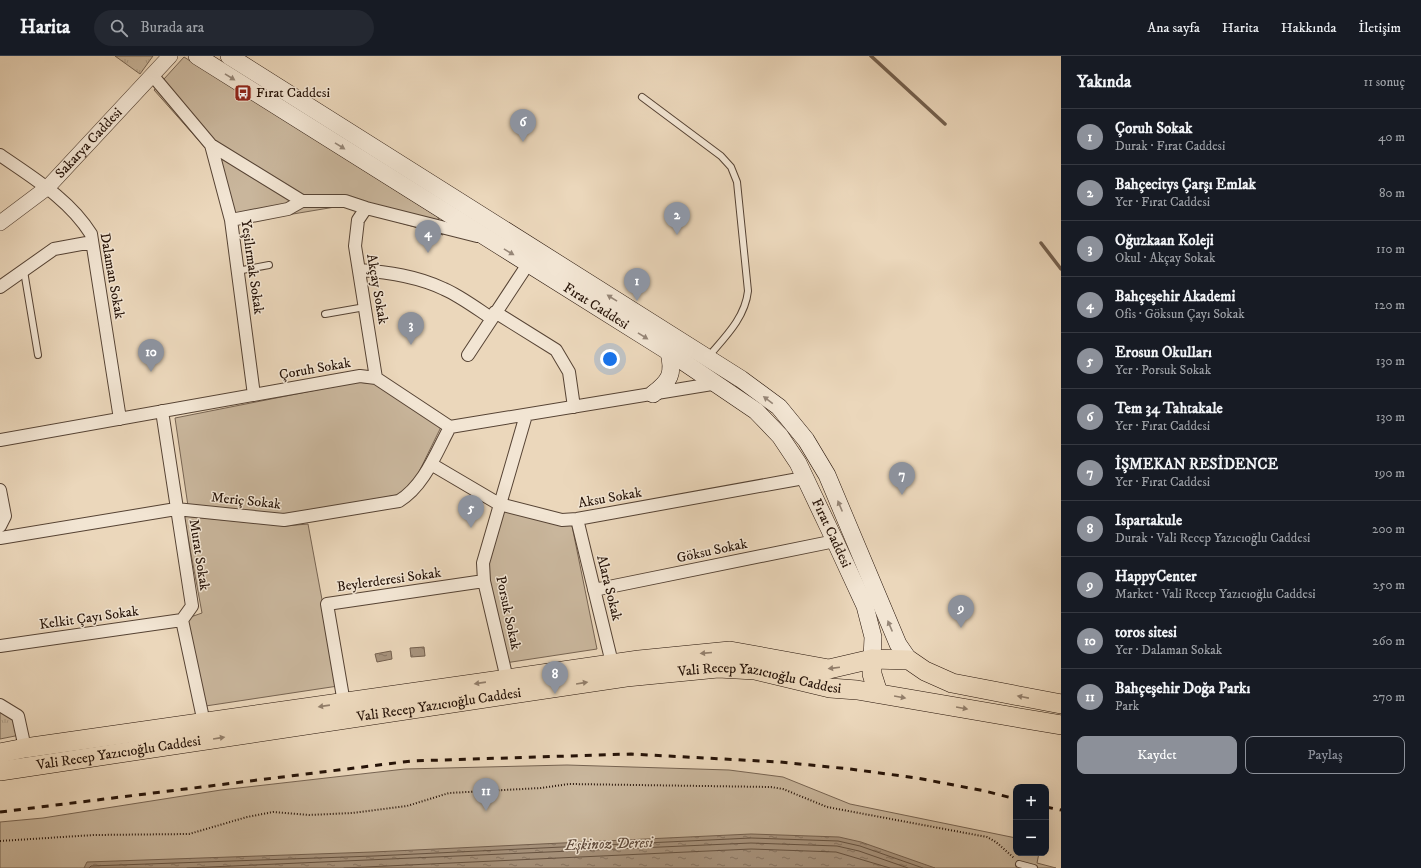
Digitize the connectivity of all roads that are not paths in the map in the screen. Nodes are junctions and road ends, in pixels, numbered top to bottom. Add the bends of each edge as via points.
1 (170, 56) edge
2 (197, 56) edge
3 (229, 56) edge
4 (153, 76) junction
5 (642, 97) dead end
6 (211, 145) junction
7 (0, 155) edge
8 (48, 187) junction
9 (302, 201) junction
10 (366, 208) junction
11 (230, 220) junction
12 (0, 222) edge
13 (485, 238) junction
14 (92, 242) junction
15 (528, 264) junction
16 (269, 265) dead end
17 (359, 270) junction
18 (24, 271) junction
19 (237, 271) junction
20 (0, 287) edge
21 (366, 307) junction
22 (325, 314) dead end
23 (493, 315) junction
24 (669, 352) junction
25 (38, 355) dead end
26 (468, 355) dead end
27 (707, 358) junction
28 (376, 378) junction
29 (741, 379) junction
30 (715, 384) junction
31 (653, 394) junction
32 (254, 395) junction
33 (574, 407) junction
34 (162, 411) junction
35 (526, 415) junction
36 (120, 419) junction
37 (450, 427) junction
38 (0, 440) edge
39 (431, 464) junction
40 (804, 478) junction
41 (0, 490) edge
42 (499, 504) junction
43 (176, 509) junction
44 (577, 519) junction
45 (0, 526) edge
46 (0, 538) edge
47 (835, 541) junction
48 (484, 581) junction
49 (594, 590) junction
50 (182, 620) junction
51 (0, 646) edge
52 (872, 659) junction
53 (909, 660) junction
54 (612, 663) junction
55 (926, 671) junction
56 (507, 679) junction
57 (878, 693) junction
58 (923, 701) junction
59 (344, 703) junction
60 (1061, 704) edge
61 (0, 705) edge
62 (204, 723) junction
63 (1061, 724) edge
64 (25, 748) junction
65 (0, 753) edge
66 (0, 771) edge
67 (1019, 864) road end
68 (1034, 868) edge

1 - 4 street, Sakarya Caddesi
2 -> 13 main road, Fırat Caddesi
27 -> 3 main road, Fırat Caddesi
4 - 6 street
4 - 8 street, Sakarya Caddesi
5 - 27 lane via 721,156 731,167 737,182 747,299 742,315
6 - 9 street
6 - 11 street, Yeşilırmak Sokak
7 - 8 street, Dalaman Sokak
8 - 12 street, Sakarya Caddesi
8 - 14 street, Dalaman Sokak via 83,221 91,234
9 - 10 street via 345,201
9 - 11 street via 288,209
10 - 13 street
10 - 17 street, Akçay Sokak via 358,220 356,239
11 - 19 street, Yeşilırmak Sokak
13 -> 15 main road, Fırat Caddesi
14 - 18 street via 54,249
14 - 36 street, Dalaman Sokak
15 - 23 street
15 -> 24 main road, Fırat Caddesi
16 - 19 lane
17 - 21 street, Akçay Sokak
17 - 23 street via 392,272 427,282
18 - 20 street
18 - 25 lane
19 - 32 street, Yeşilırmak Sokak
21 - 22 lane
21 - 28 street, Akçay Sokak
23 - 26 street
23 - 33 street via 556,350 569,372
24 - 30 main road, Fırat Caddesi
24 - 31 main road via 670,375 666,384
27 - 29 main road, Fırat Caddesi
28 - 32 street, Çoruh Sokak via 360,376
28 - 37 street, Çoruh Sokak
29 - 30 street
53 -> 29 main road, Fırat Caddesi via 898,644 827,475 806,440 779,407
30 - 31 street
30 - 40 main road, Fırat Caddesi via 756,411 780,436 798,463
31 - 33 street
32 - 34 street, Çoruh Sokak
33 - 35 street
34 - 36 street, Çoruh Sokak
34 - 43 street, Murat Sokak
35 - 37 street
35 - 42 street, Porsuk Sokak
36 - 38 street, Çoruh Sokak
37 - 39 street, Meriç Sokak
39 - 42 street, Aksu Sokak
39 - 43 street, Meriç Sokak via 411,494 399,502 284,520
40 - 44 street, Aksu Sokak
40 - 47 main road, Fırat Caddesi
41 - 45 street via 5,516
42 - 44 street, Aksu Sokak via 562,520
42 - 48 street, Porsuk Sokak via 483,563
43 - 46 street, Meriç Sokak
43 - 50 street, Murat Sokak via 192,606
44 - 49 street, Alara Sokak
47 - 49 street, Göksu Sokak
47 - 52 main road, Fırat Caddesi via 865,606 873,637
48 - 56 street, Porsuk Sokak
48 - 59 street, Beylerderesi Sokak via 326,604
49 - 54 street, Alara Sokak
50 - 51 street, Kelkit Çayı Sokak
50 - 62 street
52 - 53 main road, Vali Recep Yazıcıoğlu Caddesi
52 -> 54 main road, Vali Recep Yazıcıoğlu Caddesi via 829,669 730,651
52 - 57 main road via 872,674
53 - 55 main road
54 - 56 main road, Vali Recep Yazıcıoğlu Caddesi
55 - 58 main road via 931,693
60 -> 55 main road via 952,683
56 -> 59 main road, Vali Recep Yazıcıoğlu Caddesi
57 -> 58 main road, Vali Recep Yazıcıoğlu Caddesi
66 -> 57 main road, Vali Recep Yazıcıoğlu Caddesi via 626,677 718,668 754,670 830,688
58 -> 63 main road
59 -> 62 main road, Vali Recep Yazıcıoğlu Caddesi
61 - 64 street via 18,716
62 - 64 main road, Vali Recep Yazıcıoğlu Caddesi
64 - 65 main road, Vali Recep Yazıcıoğlu Caddesi
67 - 68 lane

